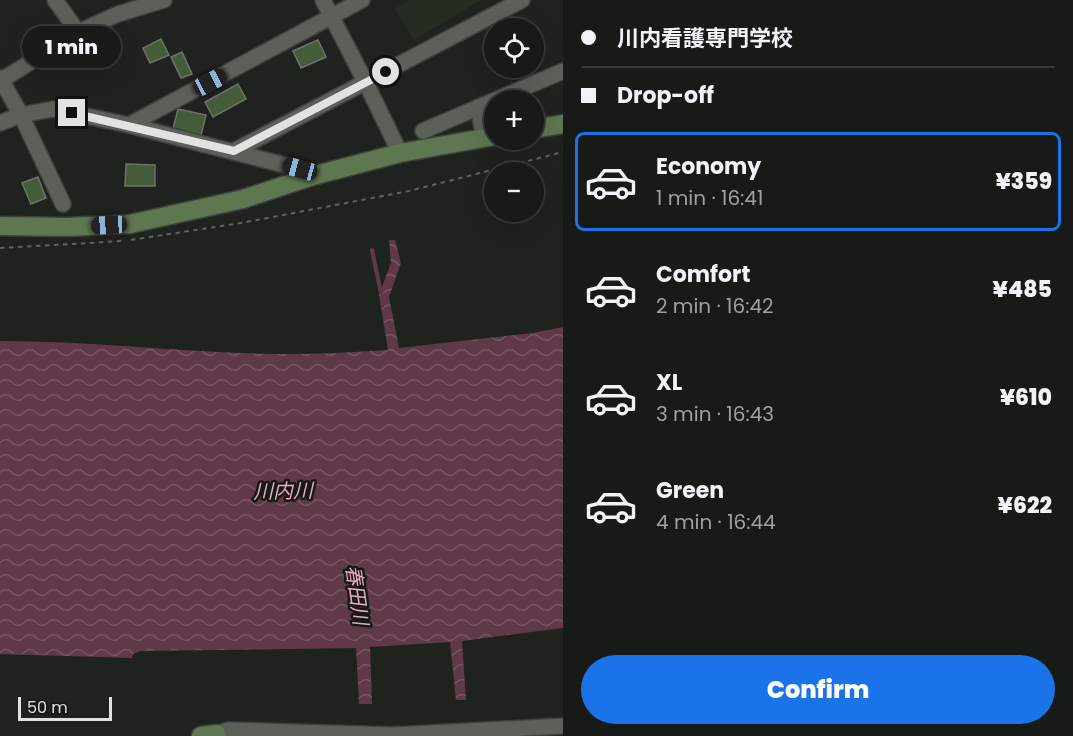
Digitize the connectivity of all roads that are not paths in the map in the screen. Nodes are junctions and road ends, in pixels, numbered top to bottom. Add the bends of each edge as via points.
1 (56, 0) edge
2 (164, 0) edge
3 (323, 0) edge
4 (362, 0) edge
5 (522, 0) edge
6 (332, 17) junction
7 (78, 32) junction
8 (563, 71) edge
9 (1, 79) edge
10 (366, 83) junction
11 (478, 107) junction
12 (21, 115) junction
13 (484, 122) edge
14 (0, 123) edge
15 (563, 124) edge
16 (129, 125) junction
17 (544, 127) edge
18 (423, 131) dead end
19 (484, 138) edge
20 (234, 151) junction
21 (399, 153) junction
22 (300, 169) dead end
23 (63, 204) dead end
24 (0, 226) edge
25 (563, 726) edge
26 (211, 735) edge

1 - 7 street
2 - 7 street via 117,14
3 - 6 street
4 - 6 street
5 - 10 street
6 - 10 street
6 - 16 street
7 - 9 street
8 - 11 street
9 - 12 street
10 - 20 street
10 - 21 street
11 - 13 street
11 - 18 street
12 - 14 street
12 - 16 street via 53,109
12 - 23 street
15 - 17 street
16 - 20 street
19 - 21 street
20 - 22 street
21 - 24 street via 243,199 130,224
25 - 26 street via 393,735 228,730

